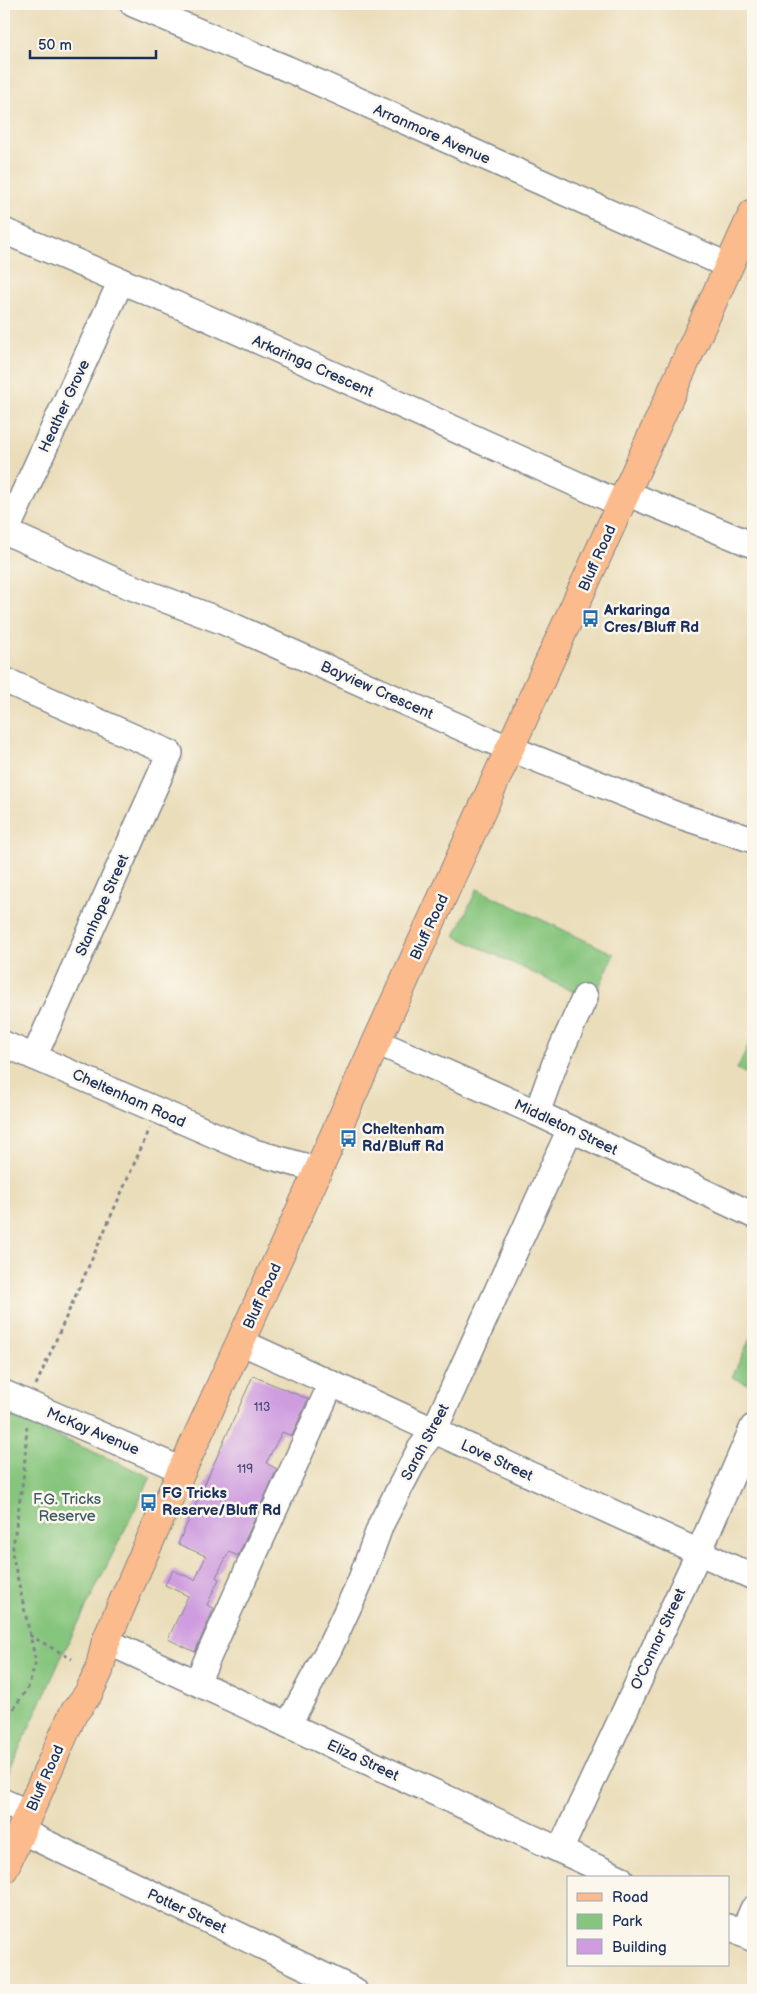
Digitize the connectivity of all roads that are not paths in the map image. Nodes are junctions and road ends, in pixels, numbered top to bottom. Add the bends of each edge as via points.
1 (133, 4) edge
2 (753, 213) edge
3 (4, 231) edge
4 (747, 244) edge
5 (729, 266) junction
6 (121, 280) junction
7 (624, 498) junction
8 (5, 531) edge
9 (753, 545) edge
10 (4, 680) edge
11 (511, 748) junction
12 (753, 840) edge
13 (585, 997) dead end
14 (377, 1042) junction
15 (4, 1044) edge
16 (34, 1057) junction
17 (538, 1113) junction
18 (570, 1129) junction
19 (315, 1178) junction
20 (753, 1215) edge
21 (241, 1342) junction
22 (331, 1384) junction
23 (4, 1393) edge
24 (753, 1427) edge
25 (434, 1431) junction
26 (182, 1470) junction
27 (699, 1552) junction
28 (753, 1577) edge
29 (106, 1641) junction
30 (197, 1682) junction
31 (288, 1725) junction
32 (4, 1802) edge
33 (25, 1822) junction
34 (560, 1850) junction
35 (4, 1869) edge
36 (616, 1876) edge
37 (753, 1909) edge
38 (741, 1933) edge
39 (354, 1990) edge

1 - 5 street, Arranmore Avenue via 288,69
2 - 4 main road, Bluff Road
3 - 6 street, Arkaringa Crescent
4 - 5 main road, Bluff Road
5 - 7 main road, Bluff Road
6 - 7 street, Arkaringa Crescent
6 - 8 street, Heather Grove
7 - 9 street, Arkaringa Crescent
7 - 11 main road, Bluff Road
8 - 11 street, Bayview Crescent via 122,583 224,622
10 - 16 street, Stanhope Street via 170,753
11 - 12 street, Bayview Crescent via 677,815
11 - 14 main road, Bluff Road
13 - 17 street via 555,1064
14 - 17 street, Middleton Street
14 - 19 main road, Bluff Road
15 - 16 street, Cheltenham Road
16 - 19 street, Cheltenham Road
17 - 18 street, Middleton Street
18 - 20 street, Middleton Street
18 - 25 street, Sarah Street
19 - 21 main road, Bluff Road
21 - 22 street, Love Street
21 - 26 main road, Bluff Road
22 - 25 street, Love Street
22 - 30 street
23 - 26 street, McKay Avenue
24 - 27 street, O'Connor Street
25 - 27 street, Love Street
25 - 31 street, Sarah Street via 420,1449 381,1524 360,1582
26 - 29 main road, Bluff Road
27 - 28 street, Love Street
27 - 34 street, O'Connor Street
29 - 30 street, Eliza Street
29 - 33 main road, Bluff Road via 87,1666 76,1689 73,1714
30 - 31 street, Eliza Street
31 - 34 street, Eliza Street
32 - 33 street, Potter Street
33 - 35 main road, Bluff Road
33 - 39 street, Potter Street
34 - 36 street, Eliza Street
37 - 38 street

